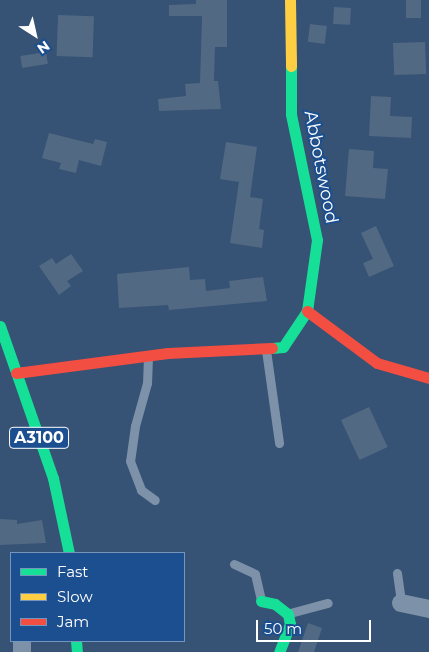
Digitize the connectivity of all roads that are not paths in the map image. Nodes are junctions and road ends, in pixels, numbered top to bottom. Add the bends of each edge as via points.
1 (290, 0) edge
2 (306, 310) junction
3 (0, 326) edge
4 (266, 348) junction
5 (148, 356) junction
6 (16, 373) junction
7 (429, 378) edge
8 (279, 443) dead end
9 (155, 500) dead end
10 (69, 552) edge
11 (234, 564) dead end
12 (398, 573) dead end
13 (261, 601) joint
14 (328, 603) dead end
15 (401, 603) joint
16 (429, 609) edge
17 (288, 614) junction
18 (279, 652) edge

1 - 2 street, Abbotswood via 291,114 317,240
2 - 4 street, Abbotswood via 283,346
2 - 7 street via 377,363
3 - 6 street, A3100
4 - 5 street, Abbotswood
4 - 8 lane
5 - 6 street, Abbotswood
5 - 9 lane via 147,383 135,426 130,461 141,490
6 - 10 street, A3100 via 55,485
11 - 13 lane via 255,574
12 - 15 lane via 402,584
13 - 17 street via 275,604
14 - 17 lane
15 - 16 street
17 - 18 street via 290,624

